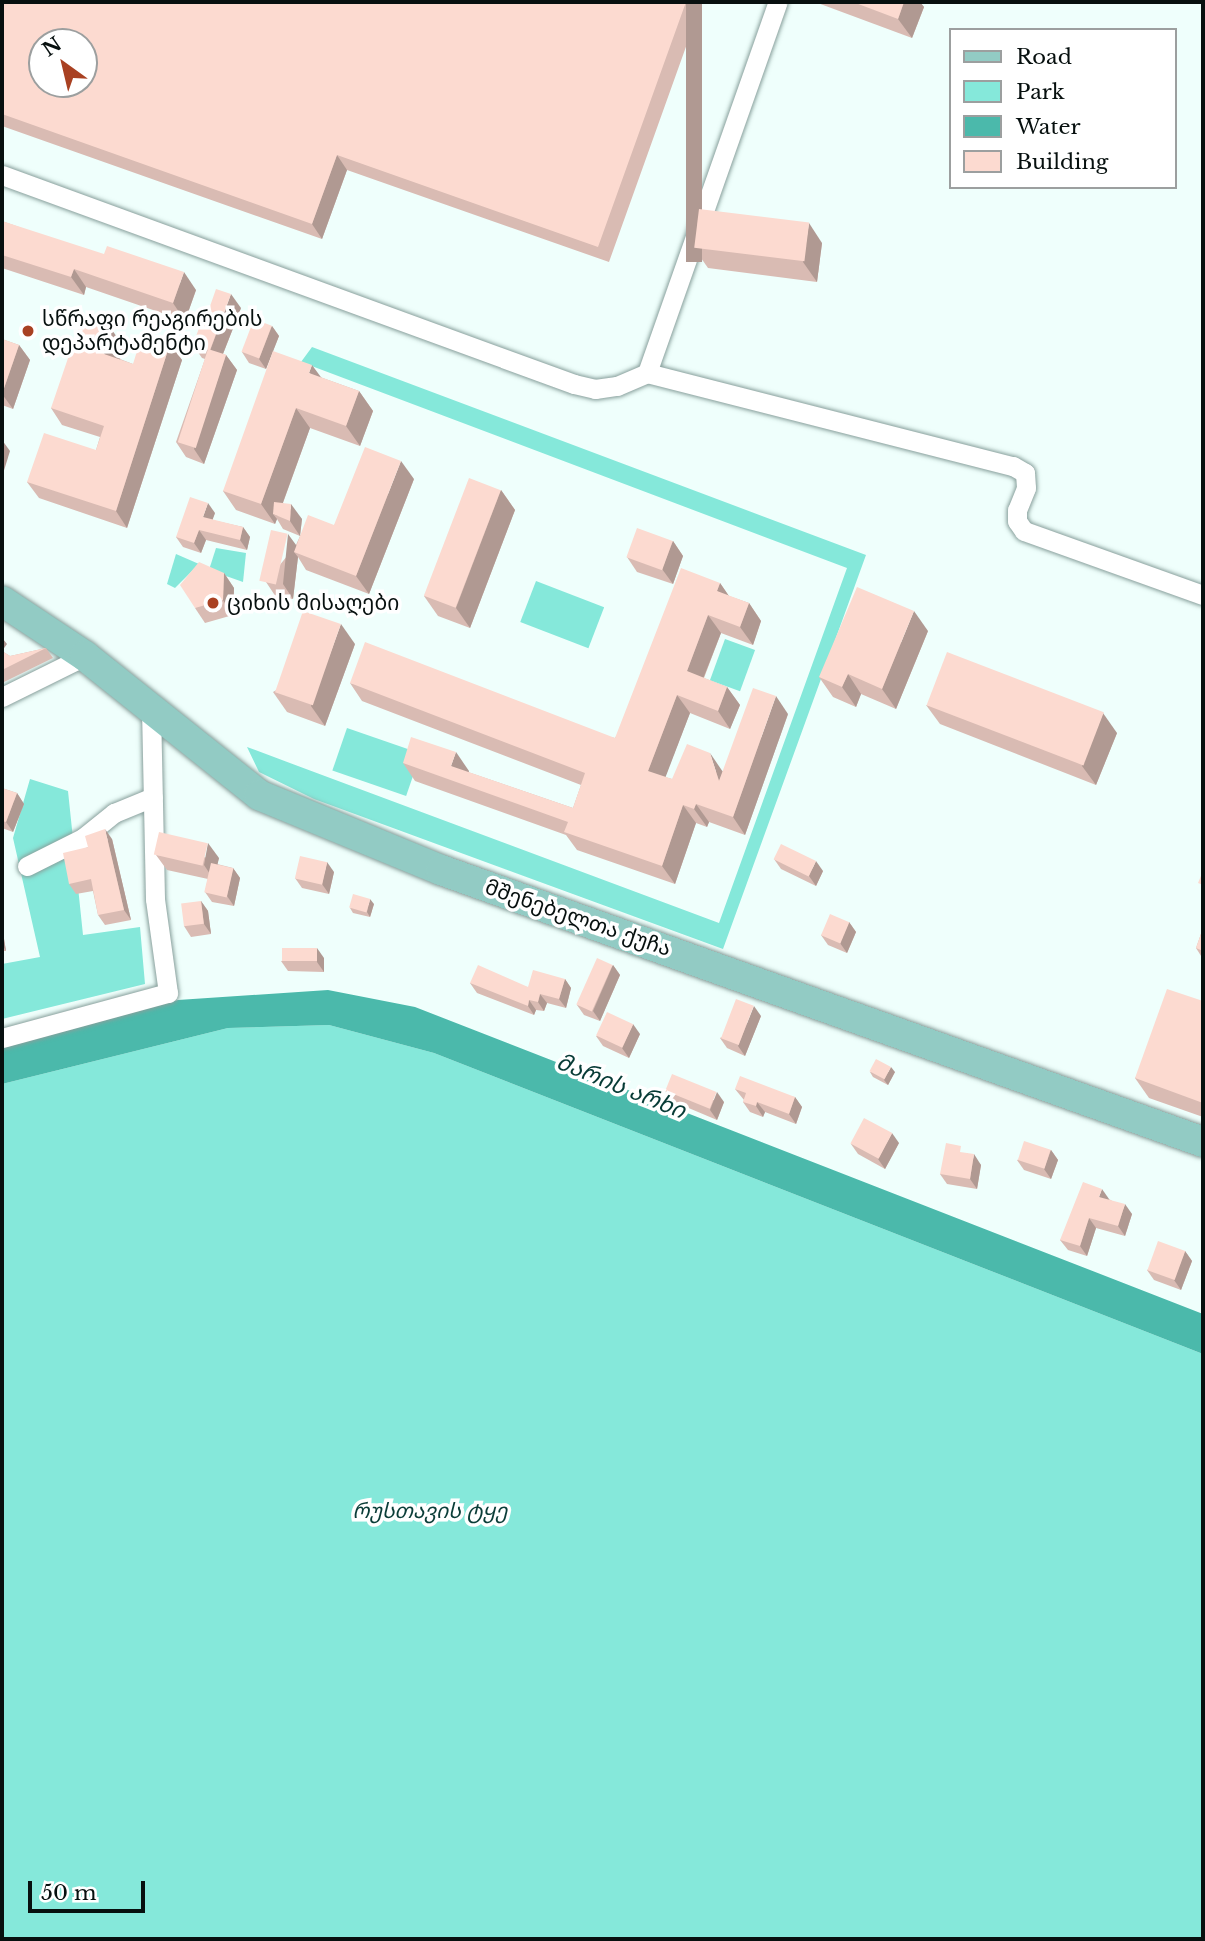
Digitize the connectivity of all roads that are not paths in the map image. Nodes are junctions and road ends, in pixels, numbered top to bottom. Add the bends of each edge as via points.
1 (778, 2) edge
2 (2, 175) edge
3 (647, 373) junction
4 (1203, 595) edge
5 (2, 601) edge
6 (85, 656) junction
7 (2, 697) edge
8 (151, 712) junction
9 (153, 797) junction
10 (27, 866) dead end
11 (2, 1038) edge
12 (1203, 1142) edge

1 - 3 street
2 - 3 street via 574,384 595,389 617,386
3 - 4 street via 1013,466 1025,473 1027,488 1017,510 1024,531
5 - 6 main road, მშენებელთა ქუჩა
6 - 7 street
6 - 8 main road, მშენებელთა ქუჩა
8 - 9 street
8 - 12 main road, მშენებელთა ქუჩა via 259,795 441,870
9 - 10 street via 114,813 83,838
9 - 11 street via 155,899 167,993

